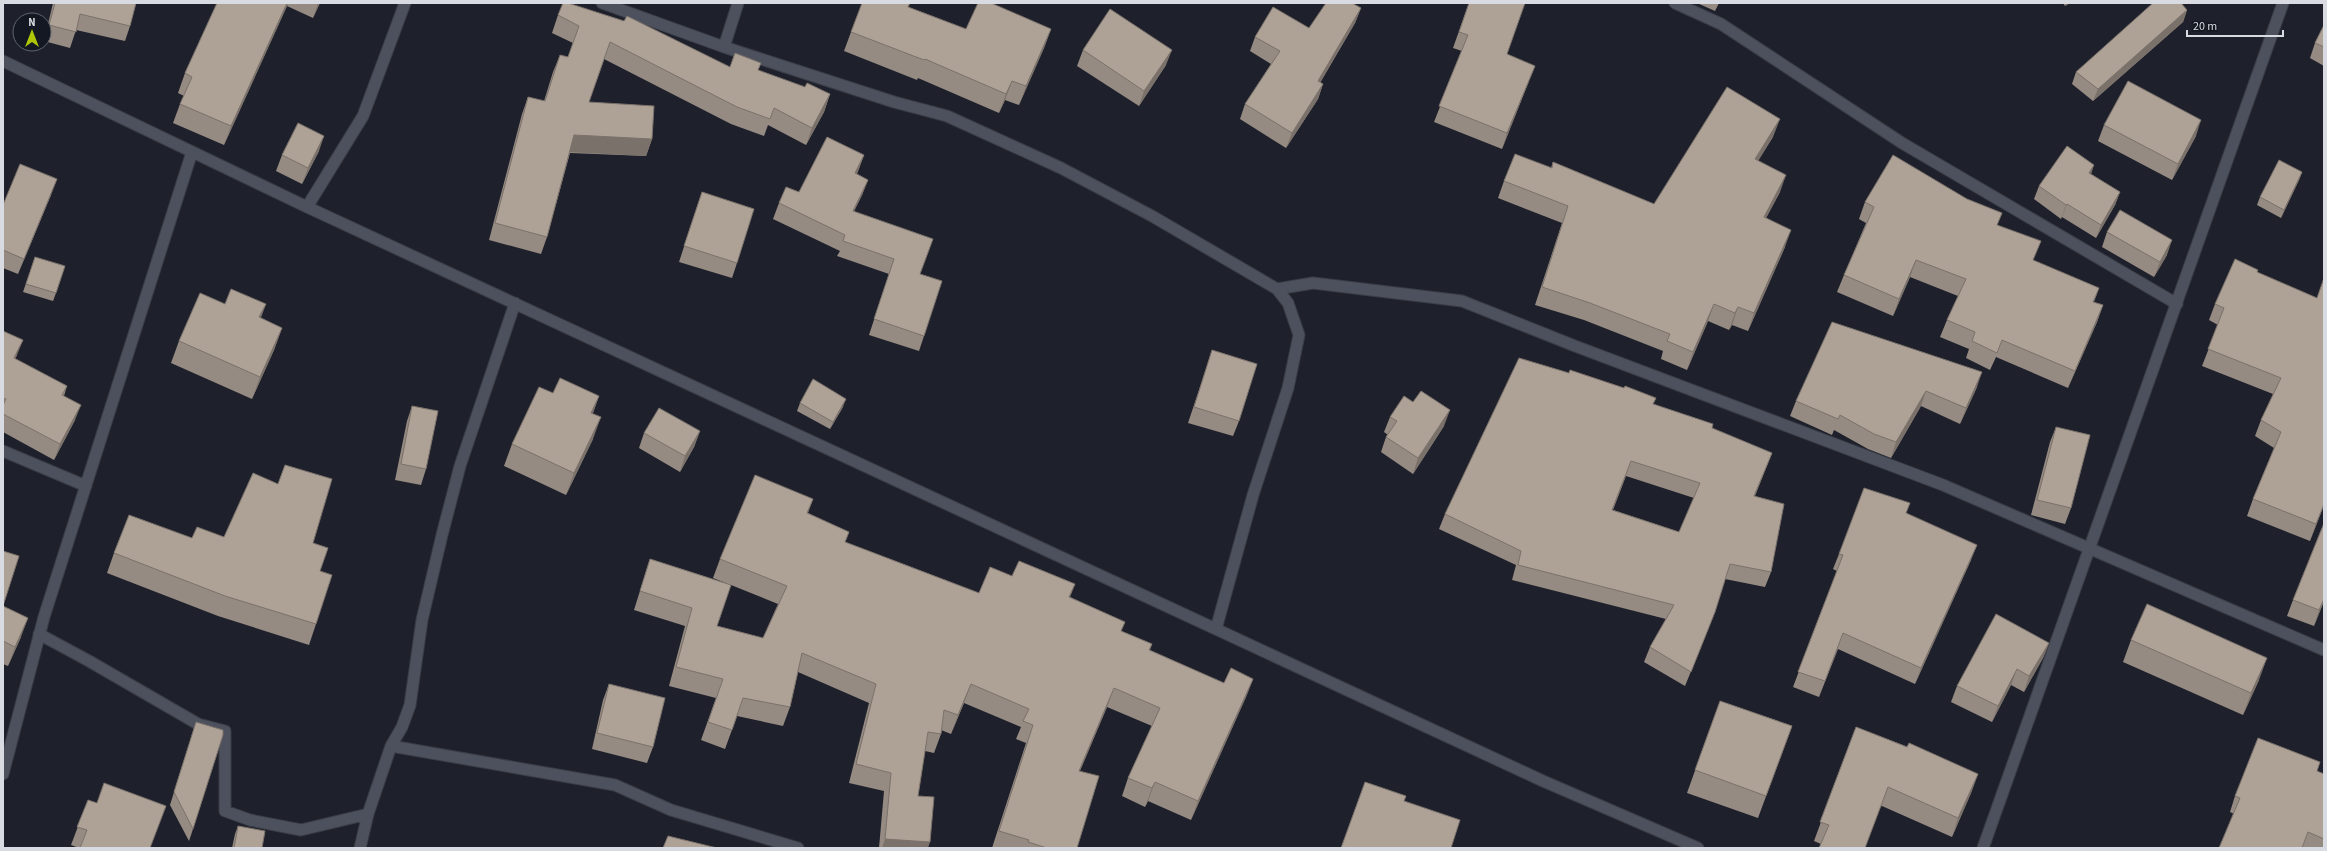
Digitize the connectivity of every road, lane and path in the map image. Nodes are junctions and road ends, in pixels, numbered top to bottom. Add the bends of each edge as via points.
1 (405, 3) edge
2 (602, 3) edge
3 (738, 3) edge
4 (1675, 3) edge
5 (2283, 3) edge
6 (724, 47) junction
7 (3, 62) edge
8 (192, 152) junction
9 (307, 208) junction
10 (1277, 290) junction
11 (515, 303) junction
12 (2177, 304) junction
13 (3, 452) edge
14 (86, 486) junction
15 (2090, 550) junction
16 (1216, 629) junction
17 (39, 634) junction
18 (2324, 650) edge
19 (391, 746) junction
20 (3, 774) edge
21 (368, 814) junction
22 (360, 848) edge
23 (798, 848) edge
24 (1698, 848) edge
25 (1983, 848) edge

1 - 9 street via 363,116
2 - 6 street
3 - 6 street
4 - 12 street via 1721,24 1902,142
5 - 12 street
6 - 10 street via 894,102 947,116 1060,168 1152,216
7 - 8 street
8 - 9 street
8 - 14 street
9 - 11 street
10 - 15 street via 1313,282 1462,301 1943,485
10 - 16 street via 1288,303 1299,335 1288,388 1253,496
11 - 16 street
11 - 19 street via 460,466 422,620 410,705
12 - 15 street
13 - 14 street
14 - 17 street
15 - 18 street
15 - 25 street
16 - 24 street via 1543,781
17 - 20 street
17 - 21 street via 89,660 198,724 225,731 225,811 250,820 301,830
19 - 21 street
19 - 23 street via 615,785 671,810
21 - 22 street

